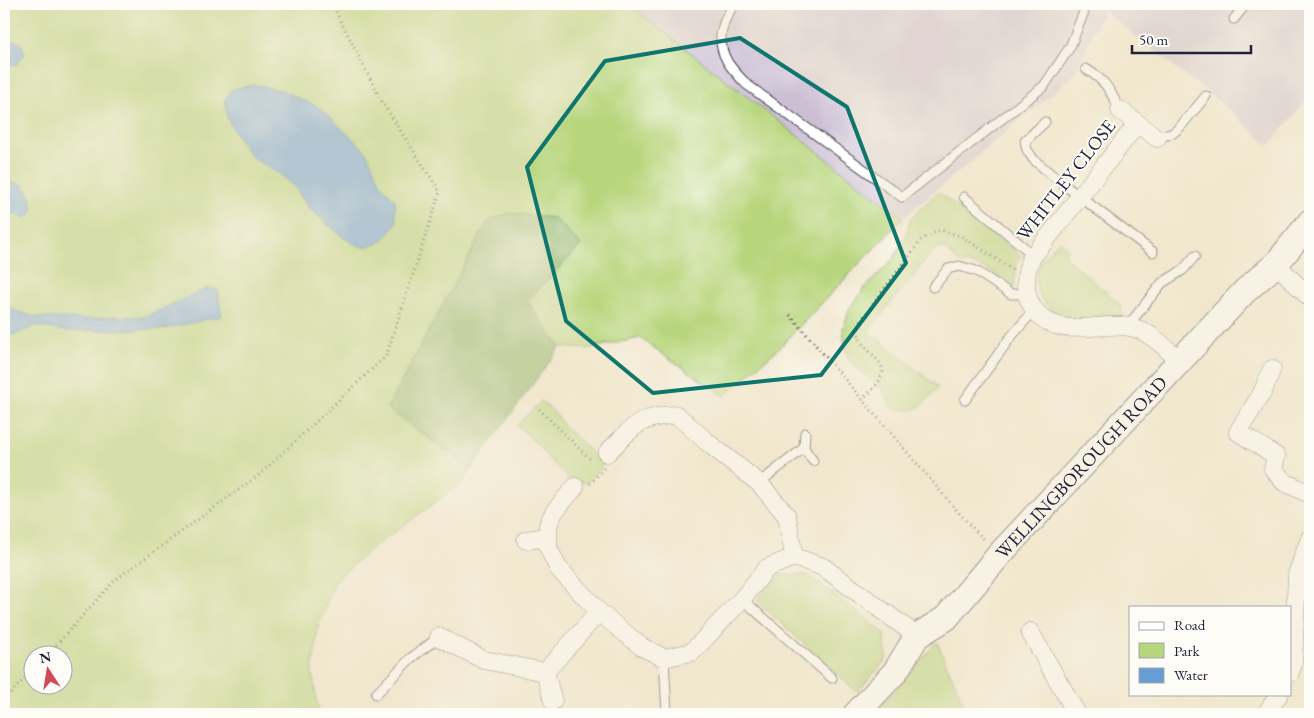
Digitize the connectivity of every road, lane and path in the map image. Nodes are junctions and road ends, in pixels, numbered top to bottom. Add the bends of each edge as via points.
1 (332, 4) edge
2 (735, 4) edge
3 (1087, 4) edge
4 (1246, 4) edge
5 (1234, 19) dead end
6 (1086, 69) dead end
7 (1206, 96) dead end
8 (1120, 110) joint
9 (1045, 122) dead end
10 (1137, 124) junction
11 (1157, 138) joint
12 (964, 197) dead end
13 (1080, 197) junction
14 (1310, 222) edge
15 (1153, 252) dead end
16 (1033, 255) junction
17 (1195, 256) dead end
18 (1276, 264) junction
19 (933, 287) dead end
20 (1029, 294) junction
21 (1310, 298) edge
22 (790, 315) dead end
23 (1127, 327) junction
24 (1180, 360) junction
25 (1272, 369) dead end
26 (862, 400) junction
27 (965, 400) dead end
28 (539, 409) dead end
29 (805, 433) dead end
30 (804, 448) junction
31 (607, 453) joint
32 (813, 461) dead end
33 (602, 470) junction
34 (759, 483) junction
35 (575, 487) joint
36 (1310, 494) edge
37 (547, 537) junction
38 (1310, 538) edge
39 (526, 540) dead end
40 (1000, 554) junction
41 (794, 557) junction
42 (742, 599) junction
43 (599, 612) junction
44 (1030, 632) dead end
45 (917, 636) junction
46 (439, 637) joint
47 (55, 646) edge
48 (664, 658) junction
49 (1292, 667) edge
50 (545, 672) junction
51 (832, 678) dead end
52 (22, 681) edge
53 (376, 694) dead end
54 (1278, 696) edge
55 (553, 700) dead end
56 (4, 701) edge
57 (667, 714) edge
58 (856, 714) edge
59 (1077, 714) edge
60 (1266, 714) edge

1 - 47 path via 382,102 440,192 386,356 259,475 115,580
2 - 3 lane via 721,29 722,45 726,60 741,78 902,197 1044,86 1070,47
4 - 5 lane
6 - 8 lane via 1104,82
7 - 11 lane via 1180,127
8 - 10 street, WHITLEY CLOSE
9 - 13 lane via 1025,141 1027,150 1034,160
10 - 11 street, WHITLEY CLOSE
10 - 13 street, WHITLEY CLOSE
12 - 16 lane
13 - 15 lane
13 - 16 street, WHITLEY CLOSE
14 - 18 main road, WELLINGBOROUGH ROAD
16 - 20 street, WHITLEY CLOSE
17 - 23 lane via 1183,270 1162,283
18 - 21 street
18 - 24 main road, WELLINGBOROUGH ROAD via 1245,291
19 - 20 lane via 948,269 959,266 976,271 1012,294
20 - 23 street via 1046,320 1058,326 1086,329 1113,325
20 - 26 path via 961,236 940,230 922,239 858,329 862,343 882,365 883,374
20 - 27 lane via 1010,338
22 - 26 path
23 - 24 street via 1148,335
24 - 40 main road, WELLINGBOROUGH ROAD
25 - 36 street via 1263,391 1238,432 1276,456 1274,469 1284,482
26 - 40 path via 965,520
28 - 33 path
29 - 30 lane
30 - 32 lane
30 - 34 lane
31 - 33 path via 610,461
31 - 34 street via 640,421 677,415
33 - 35 path via 589,485
34 - 41 street via 786,516
35 - 37 street via 554,512
37 - 39 street
37 - 43 street via 558,568
38 - 49 street via 1297,574
40 - 45 main road, WELLINGBOROUGH ROAD via 946,618
41 - 42 street via 767,568
41 - 45 street via 823,568
42 - 48 street via 692,652
42 - 51 lane
43 - 48 street via 642,647
43 - 50 street
44 - 59 street
45 - 58 main road, WELLINGBOROUGH ROAD via 895,672
46 - 50 street via 484,660
46 - 53 lane via 411,658
48 - 57 lane
50 - 55 street
52 - 56 path
54 - 60 street

